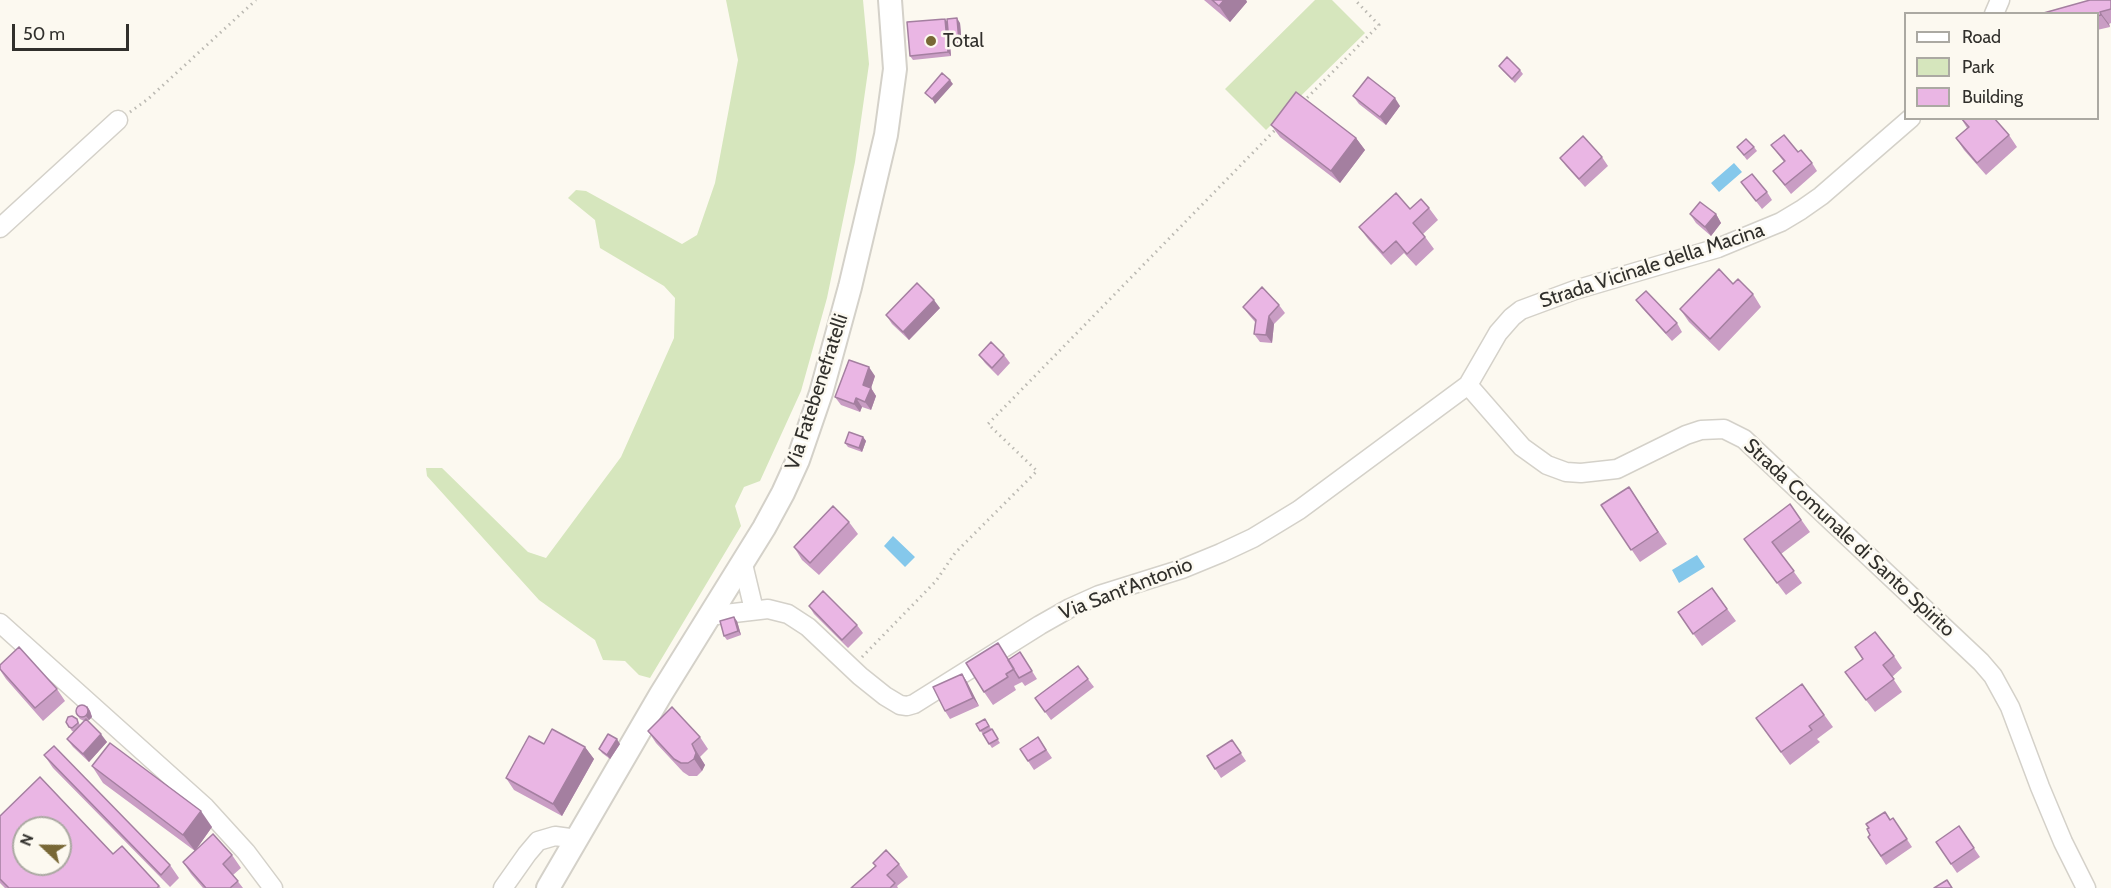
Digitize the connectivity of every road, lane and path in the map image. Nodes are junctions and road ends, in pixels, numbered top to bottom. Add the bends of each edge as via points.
1 (256, 0) edge
2 (890, 0) edge
3 (1355, 0) edge
4 (1296, 110) edge
5 (118, 120) joint
6 (1909, 120) edge
7 (1279, 127) edge
8 (0, 228) edge
9 (1468, 385) junction
10 (743, 564) junction
11 (754, 610) junction
12 (708, 616) junction
13 (0, 623) edge
14 (851, 668) junction
15 (577, 839) junction
16 (273, 888) edge
17 (503, 888) edge
18 (548, 888) edge
19 (2086, 888) edge

1 - 5 path via 148,99
2 - 10 street, Via Fatebenefratelli via 895,69 891,100 850,287 798,460
3 - 4 path via 1379,25
5 - 8 street
6 - 9 street, Strada Vicinale della Macina via 1821,195 1781,222 1718,248 1521,310 1498,333
7 - 14 path via 988,424 1037,471
9 - 14 street, Via Sant'Antonio via 1270,528 1182,569 1070,608 914,704 896,703
9 - 19 street, Strada Comunale di Santo Spirito via 1522,447 1547,465 1566,472 1617,469 1701,430 1724,429 1744,439 1993,676 2010,707 2058,831
10 - 11 street
10 - 12 street, Via Fatebenefratelli
11 - 12 street, Via Sant'Antonio
11 - 14 street, Via Sant'Antonio via 775,610 795,618
12 - 15 street, Via Fatebenefratelli
13 - 16 street via 205,807
15 - 17 street via 555,836 538,841
15 - 18 street, Via Fatebenefratelli

